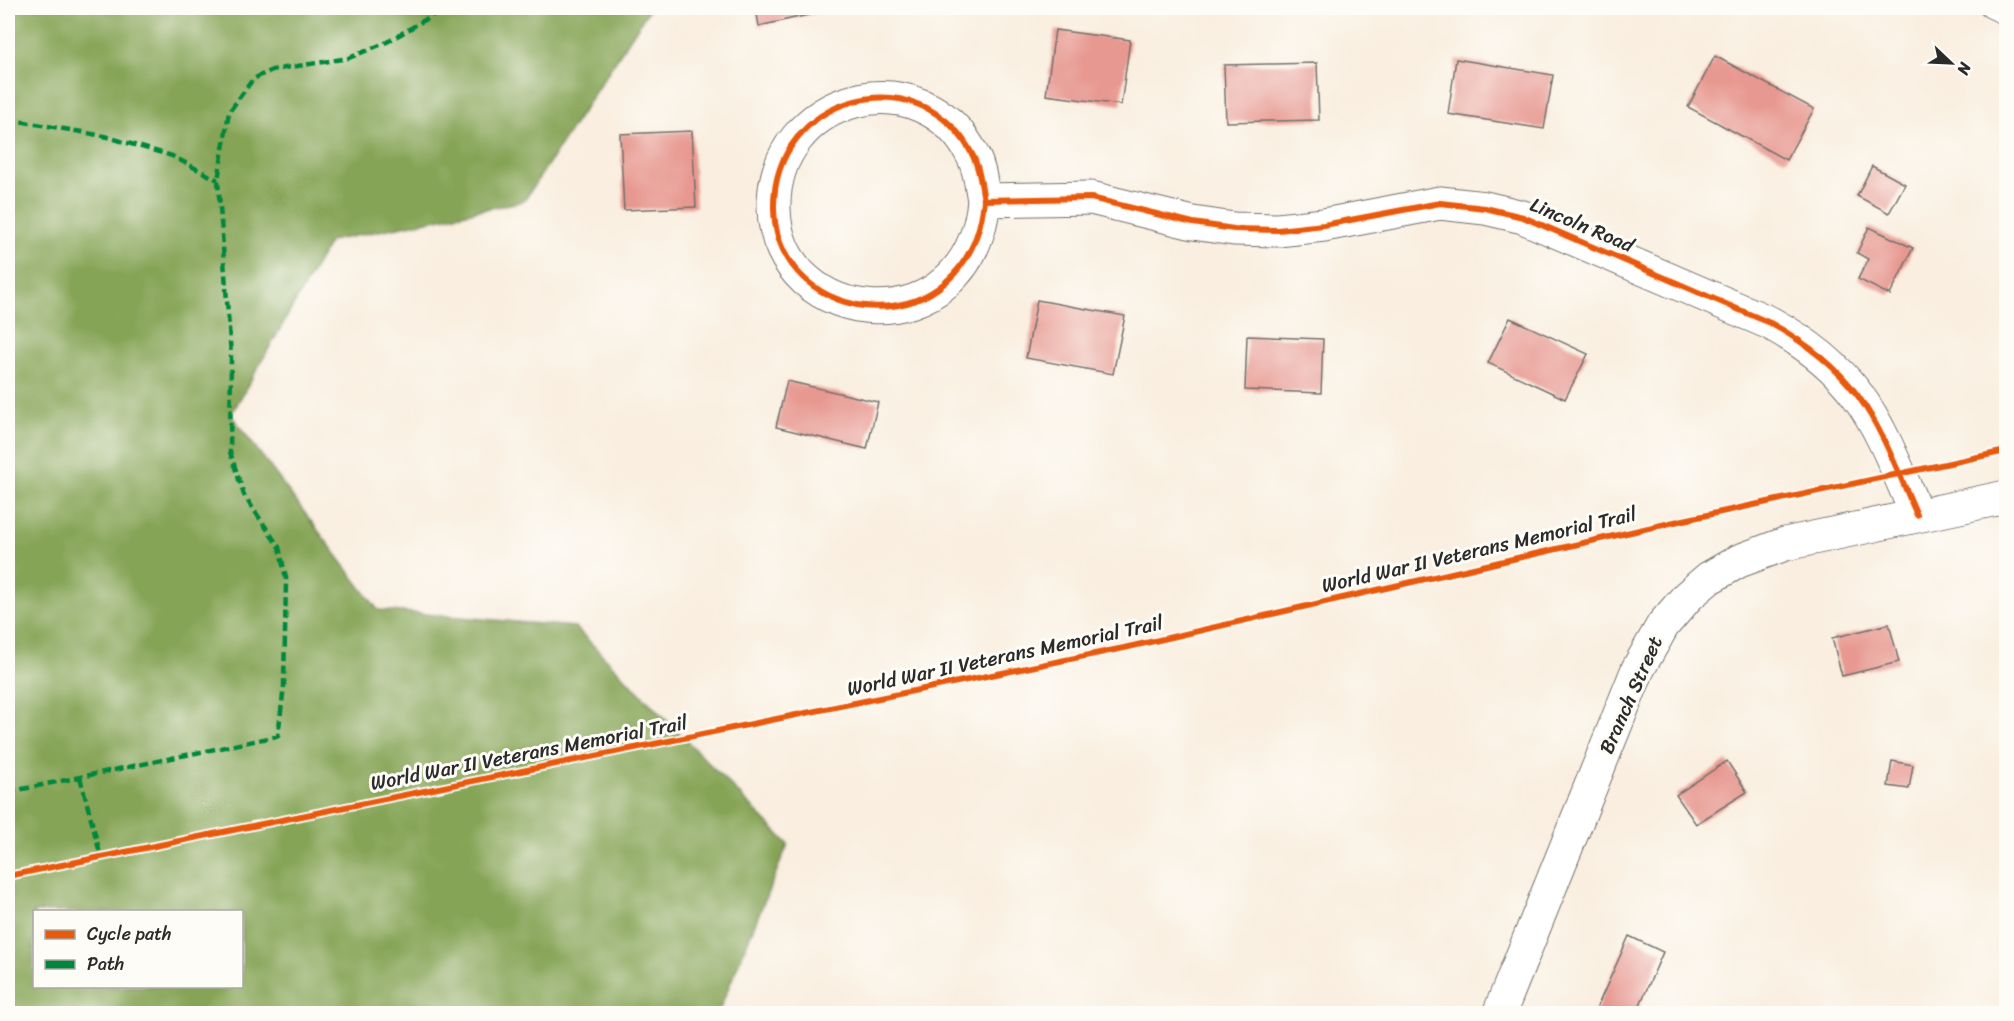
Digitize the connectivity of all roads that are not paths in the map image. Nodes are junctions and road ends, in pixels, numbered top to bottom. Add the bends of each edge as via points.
1 (1989, 8) edge
2 (2007, 16) edge
3 (984, 200) junction
4 (2007, 497) edge
5 (1917, 515) junction
6 (1499, 1014) edge

1 - 2 lane
3 - 3 street via 973,156 946,121 906,101 862,98 841,104 804,128 780,166 774,210 785,251 813,285 851,304 894,307 934,291 951,278 976,242
3 - 5 street, Lincoln Road via 1091,198 1234,229 1324,225 1440,203 1485,208 1523,218 1770,323 1804,342 1837,370 1864,401
4 - 5 street, Branch Street
5 - 6 street, Branch Street via 1785,544 1754,555 1709,578 1677,607 1638,669

